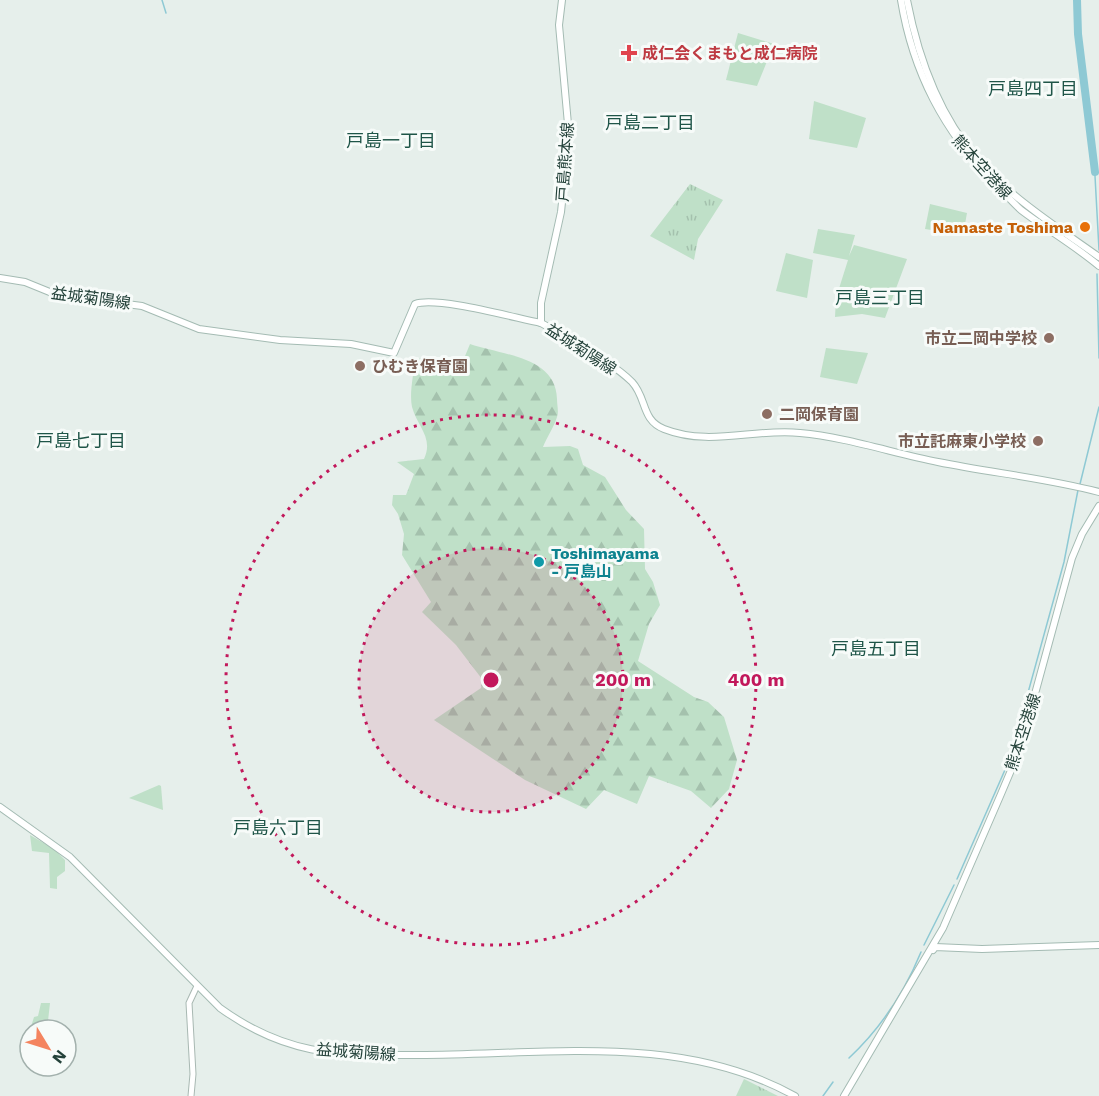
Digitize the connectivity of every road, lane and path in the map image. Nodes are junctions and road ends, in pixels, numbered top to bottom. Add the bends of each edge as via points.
1 (562, 0) edge
2 (904, 0) edge
3 (1099, 257) edge
4 (1099, 266) edge
5 (0, 278) edge
6 (541, 323) junction
7 (1099, 492) edge
8 (1099, 506) edge
9 (0, 807) edge
10 (1099, 945) edge
11 (930, 952) junction
12 (197, 986) junction
13 (191, 1096) edge
14 (795, 1096) edge
15 (844, 1096) edge

1 - 6 main road, 戸島熊本線 via 559,25 569,135 561,212 541,303
2 - 3 main road, 熊本空港線 via 920,56 943,109 976,158 1016,196
2 - 4 main road, 熊本空港線 via 909,39 953,136 1019,208
5 - 6 main road, 益城菊陽線 via 25,282 57,295 142,306 188,326 214,332 351,344 394,353 415,304 420,302
6 - 7 main road, 益城菊陽線 via 631,382 649,419 676,433 717,438 811,434 914,458
8 - 11 main road, 熊本空港線 via 1072,558 1020,749
9 - 12 main road, 益城菊陽線 via 70,857
10 - 11 main road via 935,947
11 - 15 main road, 熊本空港線
12 - 13 street via 189,1003
12 - 14 main road, 益城菊陽線 via 219,1008 261,1034 324,1052 669,1055 732,1069

